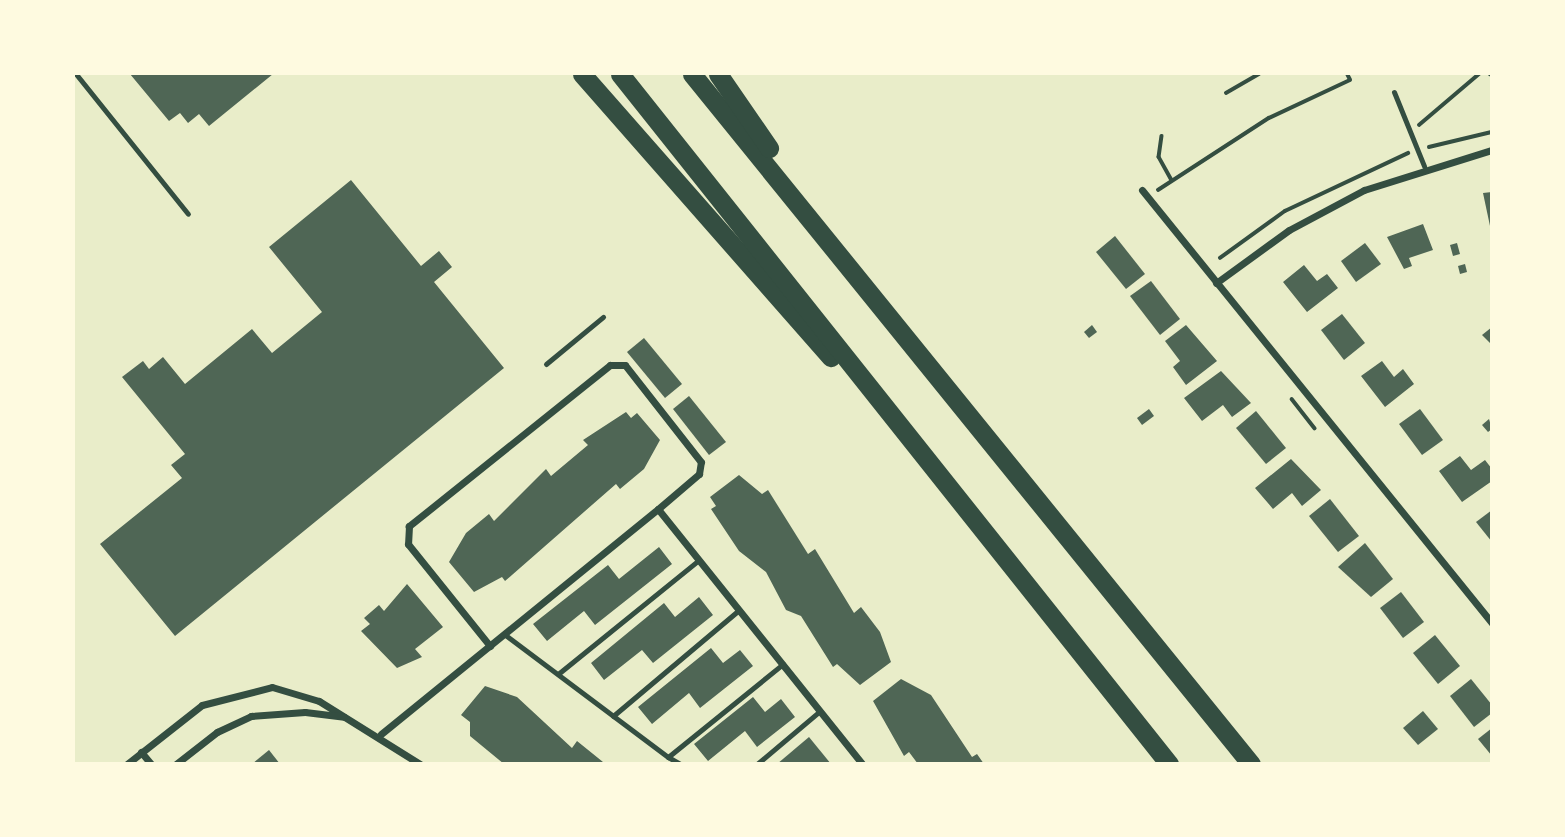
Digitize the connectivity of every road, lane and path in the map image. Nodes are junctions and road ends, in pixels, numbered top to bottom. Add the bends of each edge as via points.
1 (76, 74) edge
2 (582, 74) edge
3 (620, 74) edge
4 (692, 74) edge
5 (718, 74) edge
6 (1259, 74) edge
7 (1347, 74) edge
8 (1479, 74) edge
9 (1394, 92) dead end
10 (1226, 93) dead end
11 (1419, 126) dead end
12 (1492, 132) edge
13 (1162, 136) dead end
14 (1418, 150) junction
15 (1492, 150) edge
16 (1424, 166) junction
17 (1172, 180) junction
18 (1142, 190) dead end
19 (1148, 198) junction
20 (188, 214) dead end
21 (829, 236) junction
22 (1220, 258) dead end
23 (1216, 283) junction
24 (603, 317) dead end
25 (546, 364) dead end
26 (922, 456) junction
27 (658, 509) junction
28 (699, 560) junction
29 (739, 610) junction
30 (1492, 623) edge
31 (504, 634) junction
32 (489, 646) junction
33 (783, 664) junction
34 (558, 674) junction
35 (820, 711) junction
36 (613, 716) junction
37 (348, 718) junction
38 (381, 734) junction
39 (141, 752) junction
40 (668, 757) junction
41 (861, 763) edge
42 (127, 764) edge
43 (151, 764) edge
44 (176, 764) edge
45 (420, 764) edge
46 (680, 764) edge
47 (757, 764) edge
48 (1169, 764) edge
49 (1251, 764) edge

1 - 20 lane
2 - 26 highway
3 - 26 highway
4 - 21 highway
5 - 21 highway
6 - 10 path
7 - 17 path via 1350,80 1269,118
8 - 11 path
9 - 14 lane
12 - 14 path
13 - 17 path via 1159,157
14 - 16 lane
14 - 22 path via 1321,191
15 - 16 street
16 - 23 street via 1318,213
17 - 19 path
18 - 19 street
19 - 23 street
21 - 49 highway
23 - 30 street
24 - 25 lane
26 - 48 highway
27 - 28 street
27 - 31 street
27 - 32 street via 699,474 701,462 625,365 610,365 410,526 408,544
28 - 29 street
28 - 34 lane
29 - 33 street
29 - 36 lane
31 - 32 street
31 - 34 lane
32 - 38 street
33 - 35 street
33 - 40 lane
34 - 36 lane
35 - 41 street
35 - 47 lane
36 - 40 lane
37 - 38 street
37 - 39 street via 290,690 249,688 202,705
37 - 44 street via 305,712 251,716 217,732
38 - 45 street
39 - 42 street
39 - 43 street
40 - 46 lane

